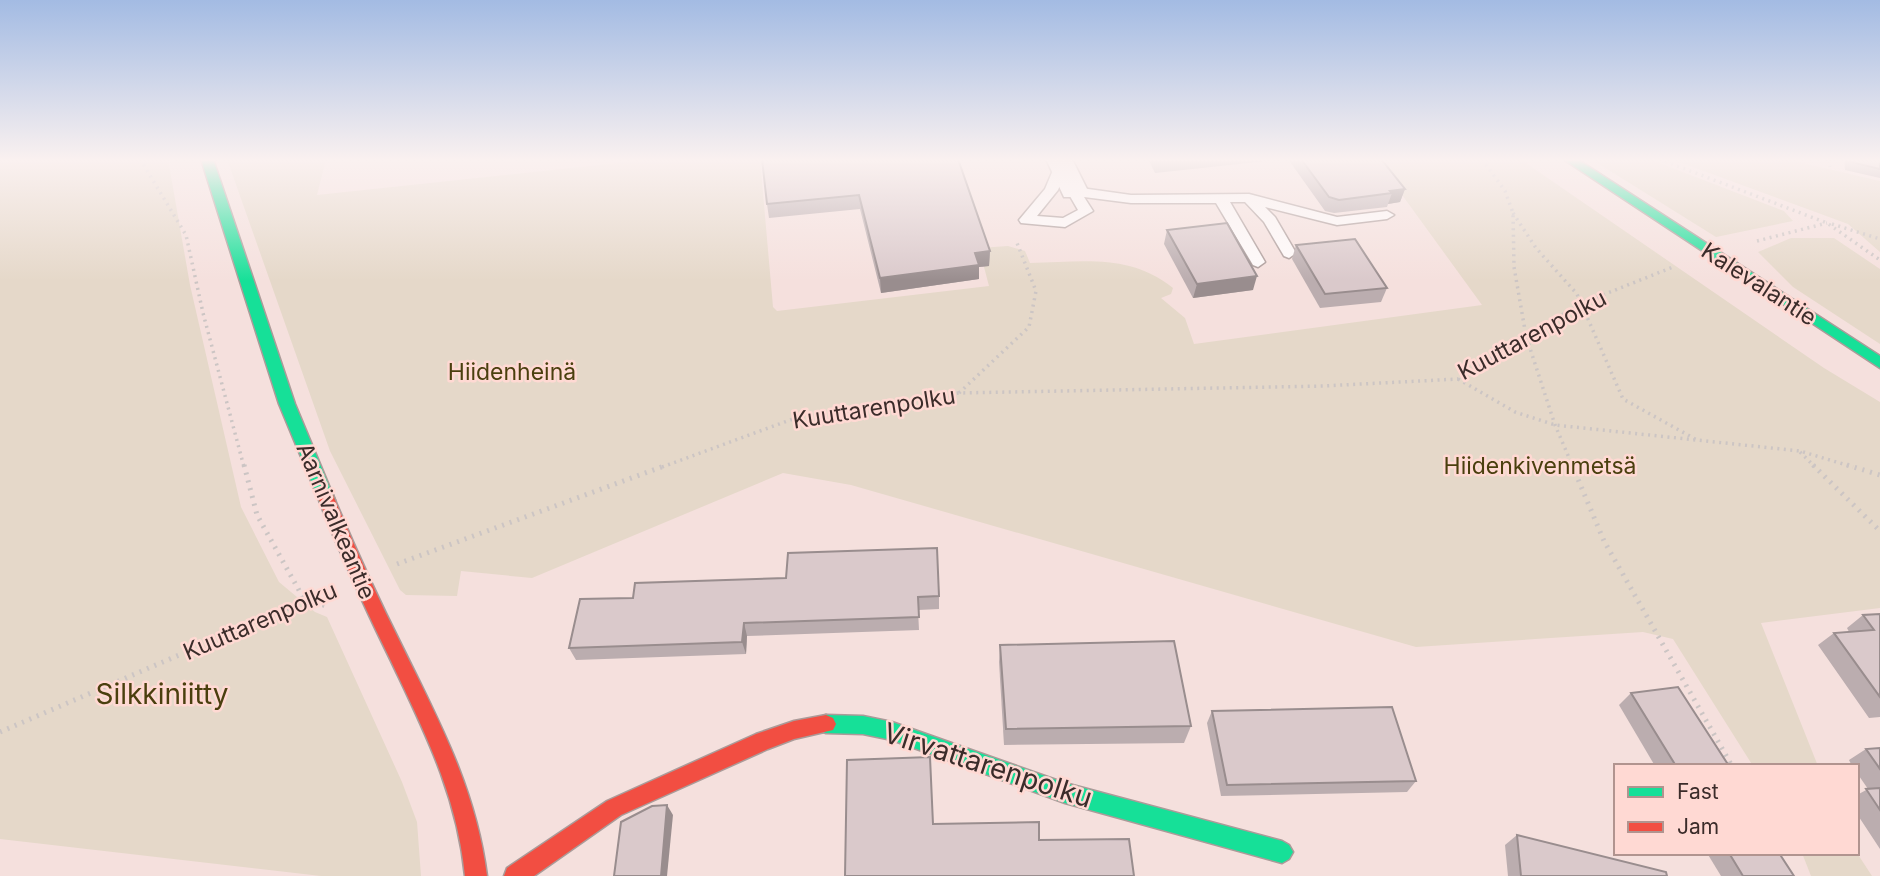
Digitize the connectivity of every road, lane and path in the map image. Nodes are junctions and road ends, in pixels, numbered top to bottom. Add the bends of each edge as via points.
1 (165, 200) edge
2 (220, 200) edge
3 (1043, 200) edge
4 (1079, 200) edge
5 (1221, 200) edge
6 (1251, 200) edge
7 (1256, 200) edge
8 (1508, 200) edge
9 (1631, 200) edge
10 (1769, 200) edge
11 (1513, 213) junction
12 (1387, 215) edge
13 (1026, 220) junction
14 (1828, 222) junction
15 (1880, 239) edge
16 (1755, 241) dead end
17 (1289, 253) dead end
18 (1880, 260) edge
19 (1258, 262) dead end
20 (1681, 264) dead end
21 (1580, 304) junction
22 (1526, 336) junction
23 (1880, 363) edge
24 (1458, 379) junction
25 (958, 393) junction
26 (1555, 425) junction
27 (1700, 442) junction
28 (1800, 451) junction
29 (1880, 475) edge
30 (1880, 531) edge
31 (359, 578) junction
32 (305, 601) junction
33 (0, 732) edge
34 (1731, 764) edge
35 (1282, 852) dead end
36 (476, 876) edge
37 (515, 876) edge

1 - 32 path via 186,235 202,313 257,515
2 - 31 street, Aarnivalkeantie via 287,404
3 - 13 lane
4 - 13 lane via 1086,211 1065,223
5 - 19 lane
6 - 17 lane via 1270,220
7 - 12 lane via 1337,221
8 - 11 path
9 - 23 street, Kalevalantie
10 - 14 path
11 - 21 path via 1536,248 1577,294
11 - 22 path via 1514,267
13 - 25 path via 1015,237 1036,291 1029,327
14 - 15 path
14 - 16 path
14 - 18 path
20 - 21 path, Kuuttarenpolku
21 - 22 path, Kuuttarenpolku
21 - 27 path via 1623,399
22 - 24 path, Kuuttarenpolku
22 - 26 path
24 - 25 path, Kuuttarenpolku
24 - 26 path via 1515,412
25 - 31 path, Kuuttarenpolku via 801,416
26 - 27 path
26 - 34 path via 1604,541
27 - 28 path
28 - 29 path
28 - 30 path
31 - 32 path, Kuuttarenpolku
31 - 36 street, Aarnivalkeantie via 459,783 473,835
32 - 33 path, Kuuttarenpolku
35 - 37 street, Virvattarenpolku via 1065,793 892,731 831,723 763,741 614,807

